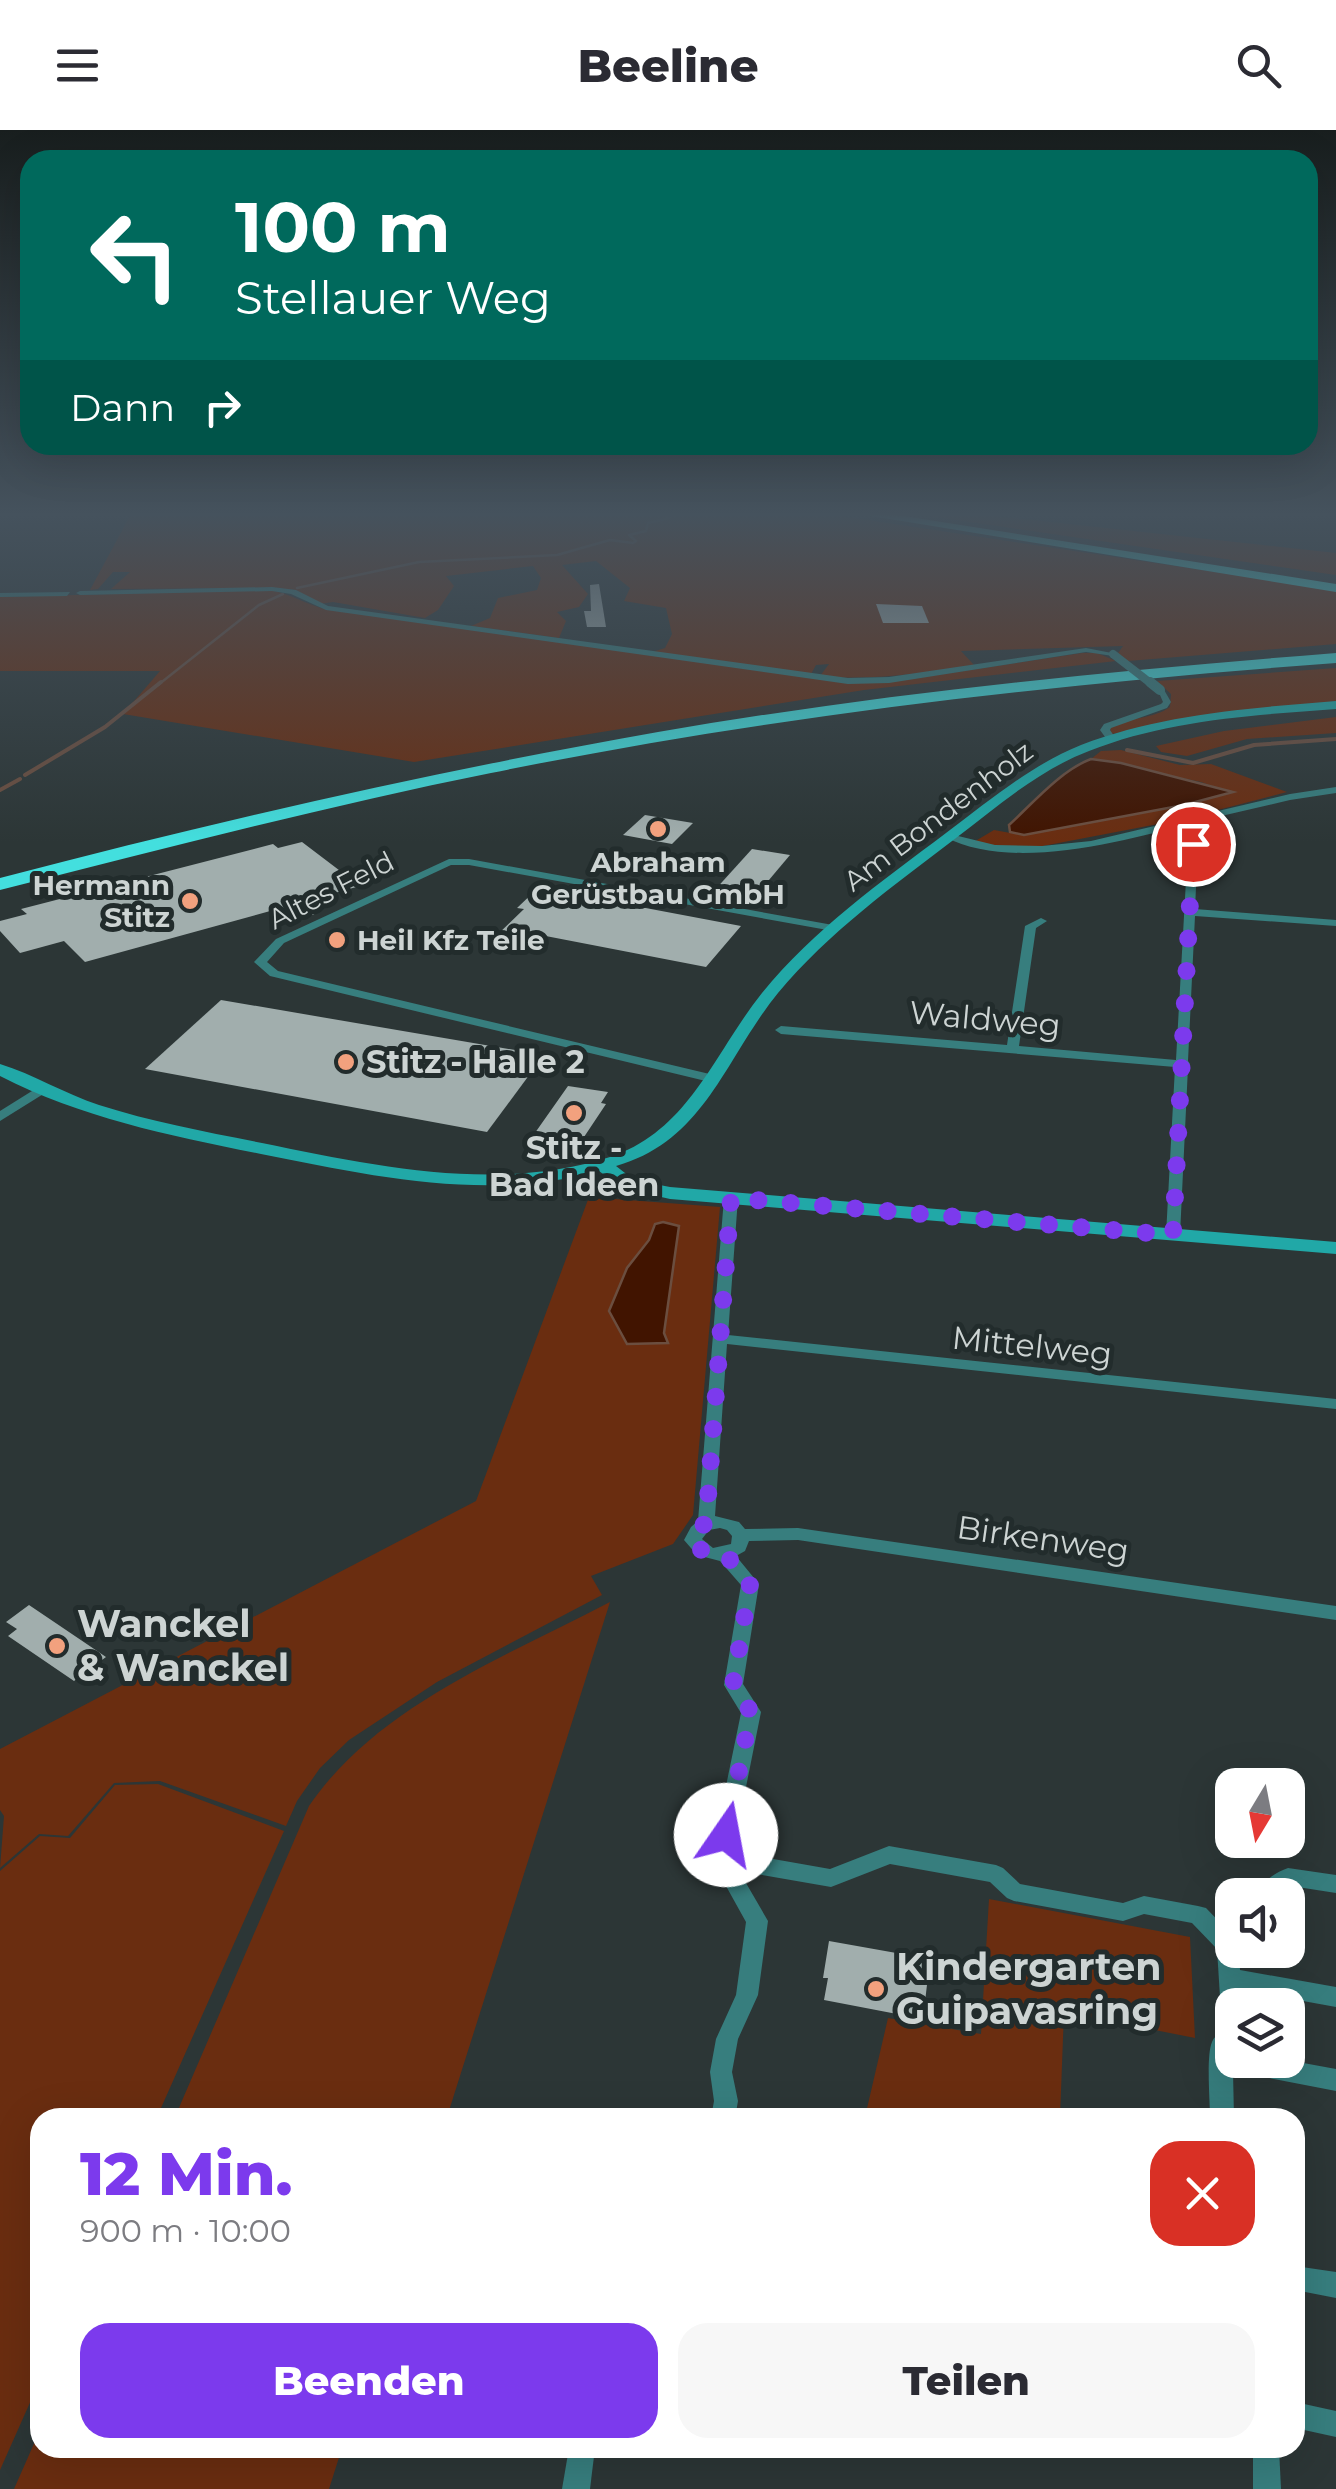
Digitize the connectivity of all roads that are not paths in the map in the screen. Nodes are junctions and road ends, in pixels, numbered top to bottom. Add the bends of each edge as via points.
1 (427, 622) edge
2 (1336, 650) edge
3 (1336, 661) edge
4 (1163, 681) junction
5 (1336, 704) edge
6 (1111, 740) junction
7 (1336, 790) edge
8 (1200, 820) junction
9 (950, 837) junction
10 (0, 870) edge
11 (0, 884) edge
12 (1190, 912) junction
13 (1041, 921) dead end
14 (1336, 923) edge
15 (833, 928) junction
16 (781, 1030) dead end
17 (1013, 1048) junction
18 (1184, 1064) junction
19 (0, 1069) edge
20 (714, 1079) junction
21 (40, 1090) junction
22 (0, 1118) edge
23 (603, 1165) junction
24 (731, 1198) junction
25 (1173, 1235) junction
26 (1336, 1248) edge
27 (722, 1339) junction
28 (1336, 1404) edge
29 (706, 1523) junction
30 (740, 1534) junction
31 (726, 1555) junction
32 (1336, 1613) edge
33 (721, 1859) junction
34 (1305, 1879) edge
35 (1336, 1884) edge
36 (1215, 1922) edge
37 (1229, 1968) edge
38 (1230, 1978) junction
39 (1231, 1988) edge
40 (1336, 1996) edge
41 (1305, 2071) edge
42 (1224, 2078) edge
43 (1336, 2080) edge
44 (725, 2108) edge
45 (1223, 2108) edge
46 (1305, 2280) edge
47 (1336, 2286) edge
48 (1305, 2417) edge
49 (1336, 2424) edge
50 (581, 2458) edge
51 (1266, 2458) edge
52 (576, 2489) edge
53 (1268, 2489) edge

1 - 4 street, bridge via 848,681 1104,650
2 - 10 highway via 1014,678 641,731 281,801
3 - 4 highway
4 - 6 street, Am Bondenholz via 1164,706 1107,726
4 - 11 highway via 870,706 543,759 239,822
5 - 6 main road
6 - 9 main road, Am Bondenholz via 1032,775
7 - 8 street
8 - 9 street via 1025,852
8 - 12 street
9 - 15 main road, Am Bondenholz
12 - 14 street
12 - 18 street
13 - 17 street via 1031,926
15 - 20 main road, Am Bondenholz via 765,1000
15 - 20 street, Altes Feld via 449,862 280,941 260,962 274,974
16 - 17 street, Waldweg
17 - 18 street, Waldweg
18 - 25 street
19 - 21 main road, Am Bondenholz
20 - 23 main road, Am Bondenholz via 674,1130
21 - 22 street
21 - 23 main road, Am Bondenholz via 113,1118 358,1166 509,1178
23 - 24 main road via 628,1184
24 - 25 main road
24 - 27 street
25 - 26 main road
27 - 28 street, Mittelweg
27 - 29 street
29 - 30 street via 733,1526
29 - 31 street via 693,1540 711,1555
30 - 31 street via 739,1547
30 - 32 street, Birkenweg via 798,1534
31 - 33 street via 750,1584 733,1685 751,1712
33 - 36 street via 831,1878 888,1855 996,1874 1014,1892 1123,1912 1144,1905
33 - 44 street via 757,1920 747,1994 726,2038
34 - 35 street
37 - 38 street
38 - 39 street
38 - 40 street
41 - 43 street
42 - 45 street
46 - 47 street
48 - 49 street
50 - 52 street
51 - 53 street

